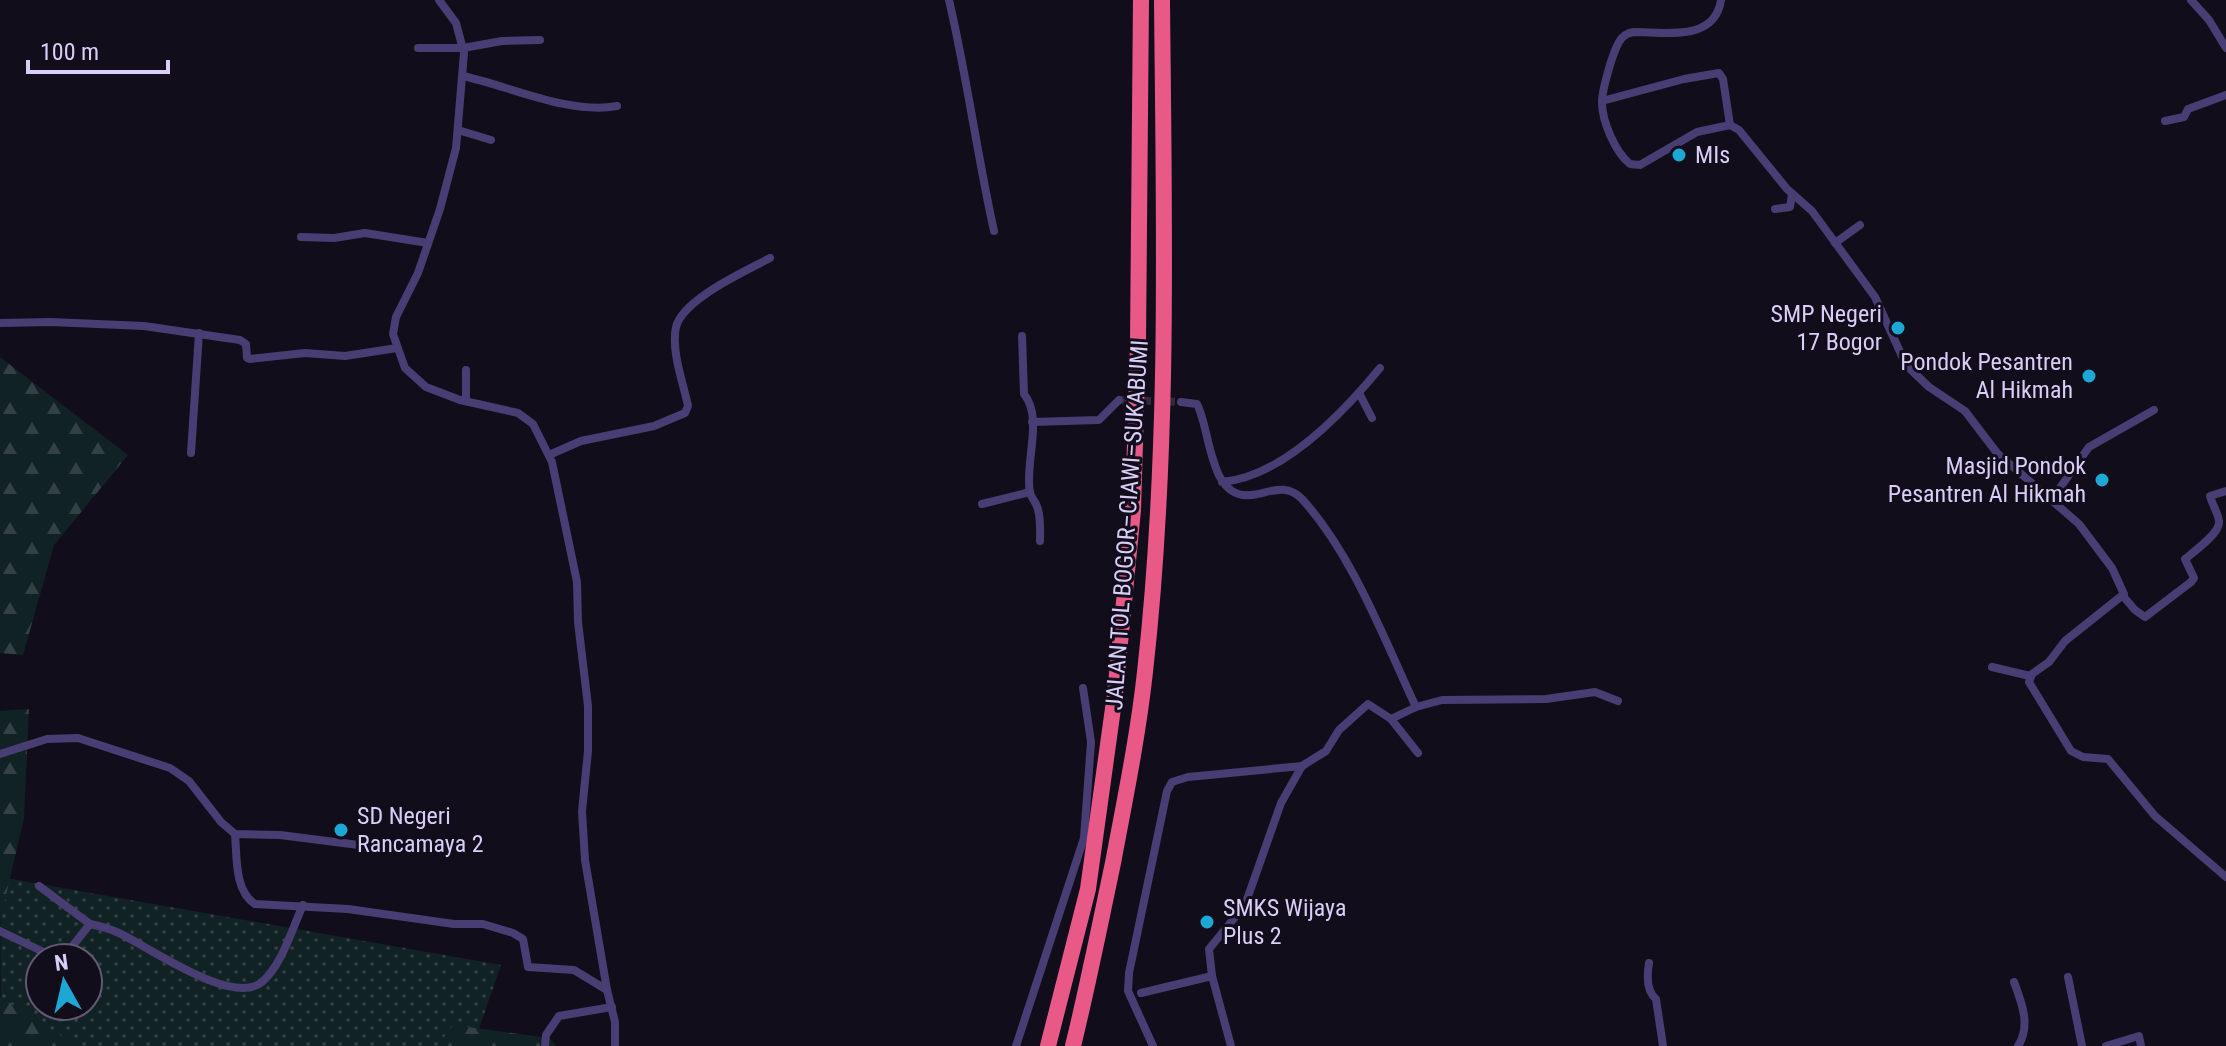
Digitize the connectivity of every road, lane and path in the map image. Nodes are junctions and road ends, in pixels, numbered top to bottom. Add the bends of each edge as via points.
1 (439, 0) edge
2 (949, 0) edge
3 (1141, 0) edge
4 (1162, 0) edge
5 (1721, 0) edge
6 (2191, 0) edge
7 (540, 40) dead end
8 (418, 48) dead end
9 (463, 48) junction
10 (2226, 48) edge
11 (463, 76) junction
12 (2226, 95) edge
13 (1602, 101) junction
14 (617, 106) dead end
15 (2165, 121) dead end
16 (1730, 125) junction
17 (458, 130) junction
18 (491, 140) dead end
19 (1792, 194) junction
20 (1775, 209) dead end
21 (1860, 225) dead end
22 (994, 231) dead end
23 (301, 237) dead end
24 (428, 243) junction
25 (1835, 243) junction
26 (770, 258) dead end
27 (0, 323) edge
28 (199, 333) junction
29 (1022, 336) dead end
30 (397, 348) junction
31 (1380, 368) dead end
32 (466, 370) dead end
33 (1359, 393) junction
34 (1119, 400) tunnel mouth
35 (466, 401) junction
36 (1181, 402) dead end
37 (2154, 410) dead end
38 (1372, 418) dead end
39 (1032, 422) junction
40 (191, 453) dead end
41 (549, 455) junction
42 (1222, 482) junction
43 (2226, 491) edge
44 (1030, 492) junction
45 (2052, 499) junction
46 (982, 504) dead end
47 (1040, 541) dead end
48 (2123, 596) junction
49 (1992, 667) dead end
50 (2030, 676) junction
51 (1083, 688) dead end
52 (1618, 701) dead end
53 (1416, 707) junction
54 (1391, 719) junction
55 (1418, 753) dead end
56 (0, 754) edge
57 (1302, 766) junction
58 (235, 834) junction
59 (390, 849) dead end
60 (2226, 877) edge
61 (39, 886) dead end
62 (303, 905) junction
63 (90, 924) junction
64 (0, 931) edge
65 (76, 942) edge
66 (24, 943) edge
67 (1649, 963) dead end
68 (1212, 976) junction
69 (2068, 977) dead end
70 (2014, 982) dead end
71 (607, 990) junction
72 (1141, 993) dead end
73 (612, 1007) junction
74 (545, 1046) edge
75 (615, 1046) edge
76 (1016, 1046) edge
77 (1048, 1046) edge
78 (1073, 1046) edge
79 (1153, 1046) edge
80 (1231, 1046) edge
81 (1663, 1046) edge
82 (2018, 1046) edge
83 (2082, 1046) edge
84 (2106, 1046) edge
85 (2141, 1046) edge

1 - 9 street via 456,23
2 - 22 street
3 - 77 highway, JALAN TOL BOGOR–CIAWI–SUKABUMI via 1133,510 1088,889
4 - 78 highway, JALAN TOL BOGOR–CIAWI–SUKABUMI via 1165,325 1145,672 1129,780
5 - 13 street via 1715,16 1696,31 1634,32 1622,37
6 - 10 street
7 - 9 street
8 - 9 street
9 - 11 street
11 - 14 street via 575,105
11 - 17 street
12 - 15 street
13 - 16 street via 1719,73
13 - 16 street via 1615,142 1626,162 1635,165 1697,132
16 - 19 street
17 - 18 street
17 - 24 street
19 - 20 street via 1790,207
19 - 25 street
21 - 25 street
23 - 24 street via 365,233
24 - 30 street via 394,323
25 - 45 street via 1878,302 1906,365 1965,411 1997,453
26 - 41 street via 712,289 680,318 675,344 685,413
27 - 28 street via 144,326
28 - 30 street via 245,342 250,359 305,353 345,356
28 - 40 street
29 - 39 street via 1024,394
30 - 35 street via 419,383
31 - 33 street
32 - 35 street
33 - 38 street
33 - 42 street via 1330,423 1282,458 1248,477
34 - 39 street via 1099,420
35 - 41 street via 523,415 537,429
36 - 42 street via 1197,404
37 - 45 street via 2089,447
39 - 44 street
41 - 71 street via 578,588 588,711 585,855
42 - 53 street via 1235,494 1279,488 1301,499 1337,548
43 - 48 street via 2210,496 2218,527 2185,559 2191,582 2149,616
44 - 46 street
44 - 47 street via 1038,507
45 - 48 street via 2100,551
48 - 50 street
49 - 50 street
50 - 60 street via 2071,751 2112,762 2155,816
51 - 76 street via 1091,742 1084,838
52 - 53 street via 1595,692 1546,699 1442,700
53 - 54 street
54 - 55 street
54 - 57 street via 1366,705 1326,751
56 - 58 street via 67,737 153,761 189,781
57 - 68 street via 1281,803 1245,905 1209,949
57 - 79 street via 1188,777 1170,785 1129,973 1128,991
58 - 59 street
58 - 62 street via 249,901 262,906
61 - 63 street
62 - 63 street via 274,966 262,982 249,988 214,983 117,932
62 - 71 street via 495,927 525,941 528,967 570,969
63 - 65 street
64 - 66 street
67 - 81 street via 1648,982
68 - 72 street
68 - 80 street
69 - 83 street
70 - 82 street via 2026,1026
71 - 73 street
73 - 74 street via 559,1016
73 - 75 street
84 - 85 street via 2139,1036

